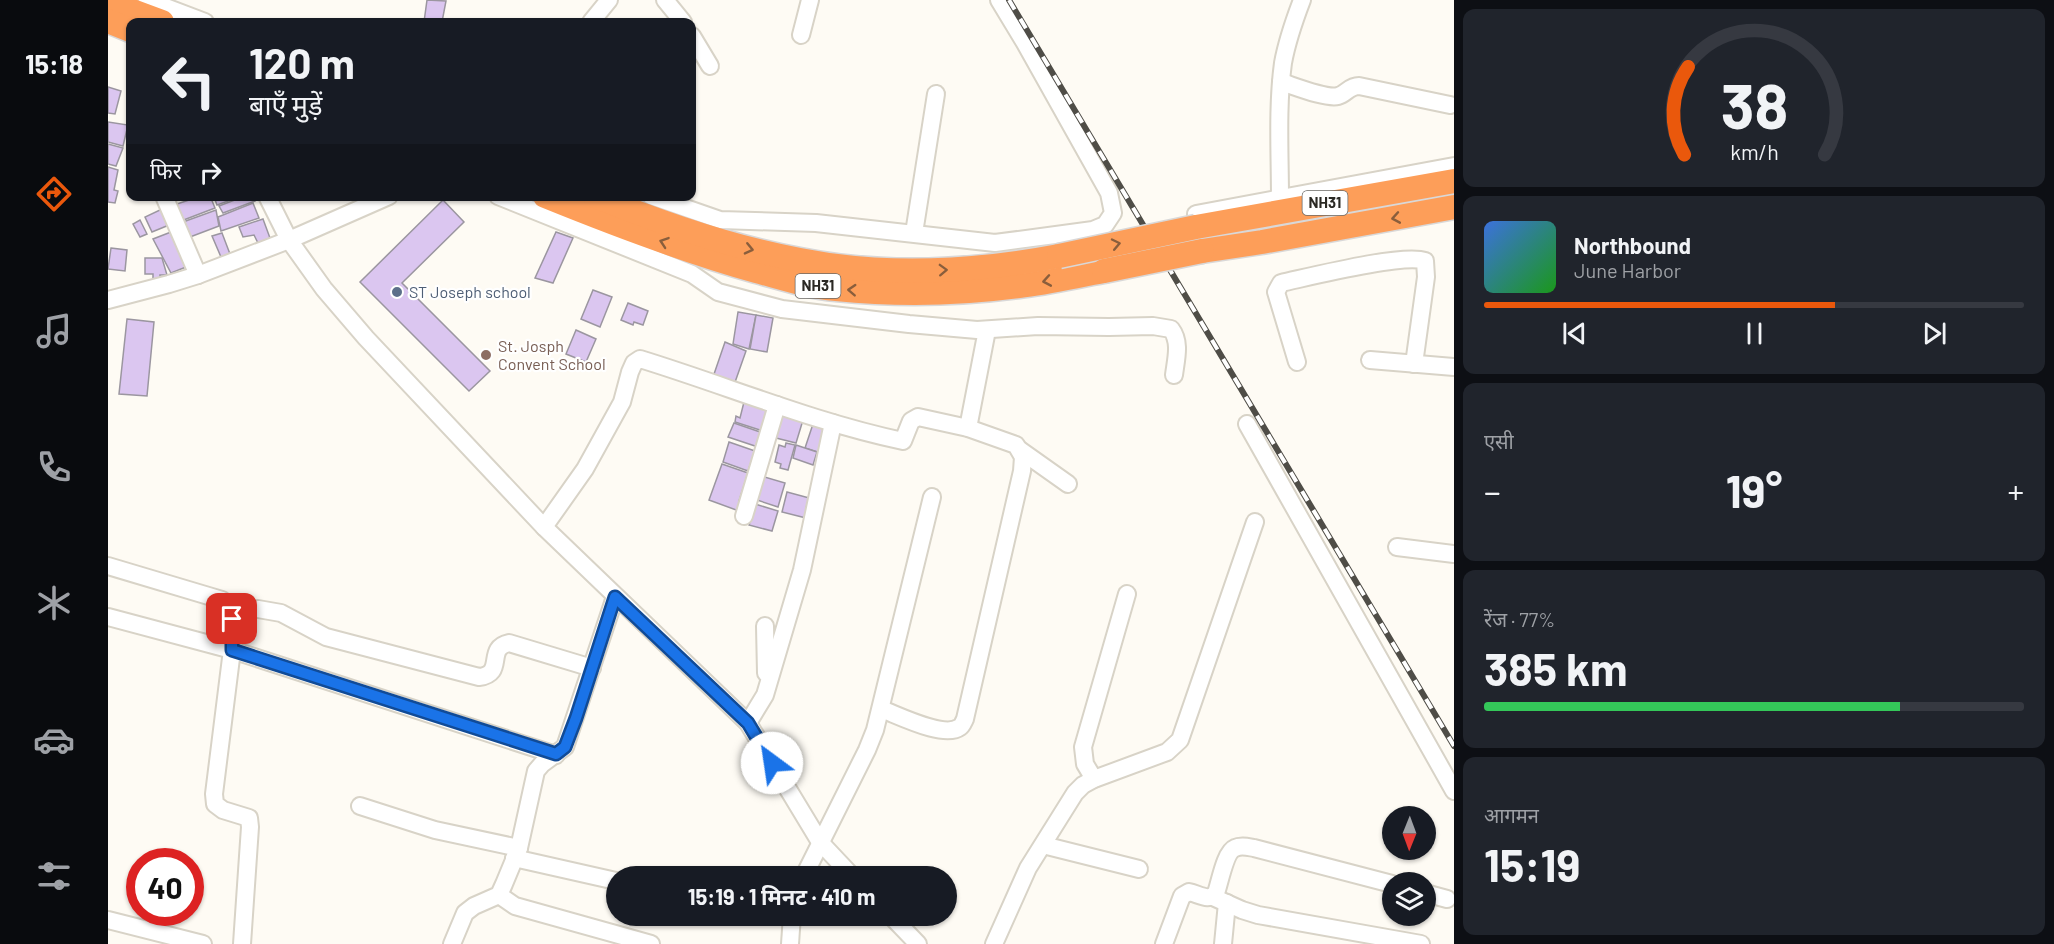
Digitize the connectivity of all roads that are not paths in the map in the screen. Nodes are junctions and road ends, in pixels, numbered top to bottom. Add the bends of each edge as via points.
1 (147, 0) edge
2 (609, 0) edge
3 (665, 0) edge
4 (810, 0) edge
5 (999, 0) edge
6 (1302, 0) edge
7 (108, 2) edge
8 (175, 14) edge
9 (190, 18) edge
10 (594, 18) edge
11 (679, 18) edge
12 (108, 21) edge
13 (126, 28) edge
14 (108, 32) edge
15 (801, 35) dead end
16 (126, 39) edge
17 (696, 43) edge
18 (710, 66) dead end
19 (1281, 82) junction
20 (936, 94) dead end
21 (1450, 105) dead end
22 (1454, 166) edge
23 (1454, 181) edge
24 (1280, 199) junction
25 (166, 201) edge
26 (270, 201) edge
27 (378, 201) edge
28 (510, 201) edge
29 (557, 201) edge
30 (608, 201) edge
31 (665, 201) edge
32 (1454, 207) edge
33 (1196, 220) junction
34 (914, 233) junction
35 (289, 240) junction
36 (198, 275) junction
37 (108, 300) edge
38 (987, 330) junction
39 (1370, 360) dead end
40 (1298, 362) dead end
41 (1414, 364) junction
42 (1454, 367) edge
43 (1174, 375) dead end
44 (777, 405) junction
45 (833, 423) junction
46 (1247, 424) dead end
47 (968, 428) junction
48 (1020, 450) junction
49 (1068, 484) dead end
50 (932, 497) dead end
51 (744, 516) dead end
52 (1255, 522) dead end
53 (544, 527) junction
54 (1397, 547) dead end
55 (1454, 554) edge
56 (108, 566) edge
57 (1127, 594) dead end
58 (615, 597) junction
59 (258, 609) dead end
60 (108, 617) edge
61 (765, 626) dead end
62 (232, 650) junction
63 (592, 668) junction
64 (765, 695) junction
65 (881, 709) junction
66 (748, 723) junction
67 (556, 754) junction
68 (1094, 779) junction
69 (1454, 791) edge
70 (360, 806) dead end
71 (820, 842) junction
72 (1043, 844) junction
73 (516, 853) junction
74 (809, 866) edge
75 (843, 866) edge
76 (1139, 868) dead end
77 (606, 878) edge
78 (1382, 881) edge
79 (499, 895) junction
80 (1436, 896) edge
81 (1447, 898) dead end
82 (1220, 900) junction
83 (108, 920) edge
84 (791, 926) edge
85 (901, 926) edge
86 (203, 944) edge
87 (242, 944) edge
88 (452, 944) edge
89 (651, 944) edge
90 (789, 944) edge
91 (918, 944) edge
92 (994, 944) edge
93 (1164, 944) edge
94 (1223, 944) edge
95 (1421, 944) edge

1 - 8 street
2 - 10 street
3 - 11 street
4 - 15 street
5 - 34 street via 1109,194 1113,213 1105,225 1093,230 1011,242
6 - 19 street via 1290,30
7 - 8 highway
8 - 9 street
12 - 13 highway
14 - 16 street
17 - 18 street
19 - 21 street via 1333,97 1359,86
19 - 24 street
20 - 34 street
22 - 24 street
23 - 33 highway, NH31
24 - 33 street
25 - 36 street
26 - 35 street
27 - 35 street
28 - 38 street via 692,274 718,292 782,309
32 -> 29 highway, NH31, bridge via 1018,286 896,292 834,289 792,281 713,259
30 -> 33 highway, NH31, bridge via 692,232 801,261 918,271 974,269 1059,256
31 - 34 street via 720,220 816,223
35 - 36 street
35 - 53 street via 366,338
36 - 37 street
38 - 43 street via 1038,326 1171,328 1177,343
38 - 47 street
39 - 41 street
40 - 41 street via 1276,292 1281,283 1419,259 1425,261 1426,277
41 - 42 street
44 - 45 street
44 - 51 street
44 - 53 street via 640,358 630,372 622,402 585,470
45 - 47 street via 903,441 911,421 918,417
45 - 64 street via 802,570
46 - 69 street
47 - 48 street via 1016,444
48 - 49 street
48 - 65 street via 1022,471 961,727 936,730
50 - 65 street
52 - 68 street via 1180,740 1167,752
53 - 58 street
54 - 55 street
56 - 62 street via 222,600 230,608
57 - 68 street via 1083,747 1085,764
58 - 63 street
58 - 66 street
59 - 63 street via 281,613 326,637 479,677 494,671 497,650 509,643
60 - 62 street
61 - 64 street
62 - 67 street
62 - 87 street via 214,794 215,804 223,810 249,818
63 - 67 street via 565,747
64 - 66 street
65 - 71 street via 867,750
66 - 71 street
67 - 73 street via 536,771
68 - 72 street via 1075,793
70 - 73 street
71 - 74 street
71 - 75 street
72 - 76 street
72 - 92 street
73 - 77 street
73 - 79 street
78 - 82 street via 1242,846 1228,854 1216,893
79 - 88 street via 465,913
79 - 89 street via 515,906
80 - 81 street
82 - 93 street via 1189,892 1182,896
82 - 94 street
82 - 95 street via 1281,920
83 - 86 street
84 - 90 street
85 - 91 street

